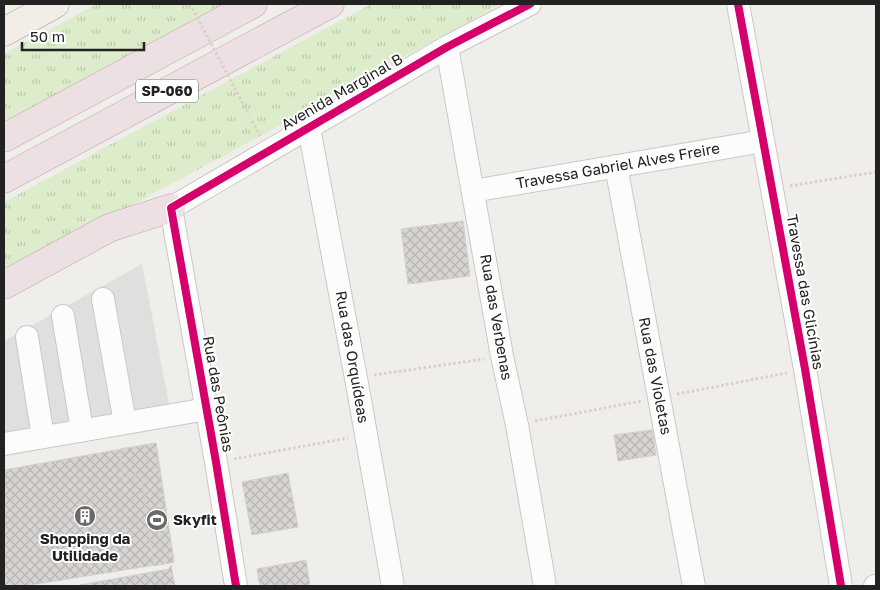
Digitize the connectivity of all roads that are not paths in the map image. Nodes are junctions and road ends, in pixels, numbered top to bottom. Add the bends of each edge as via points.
1 (55, 4) edge
2 (254, 4) edge
3 (330, 4) edge
4 (530, 4) edge
5 (738, 4) edge
6 (4, 32) edge
7 (447, 47) junction
8 (309, 128) junction
9 (4, 138) edge
10 (763, 141) junction
11 (616, 166) junction
12 (4, 179) edge
13 (473, 191) junction
14 (171, 208) junction
15 (4, 285) edge
16 (102, 298) dead end
17 (63, 316) dead end
18 (27, 337) dead end
19 (206, 409) junction
20 (125, 423) junction
21 (82, 430) junction
22 (43, 437) junction
23 (4, 444) edge
24 (236, 586) edge
25 (393, 586) edge
26 (545, 586) edge
27 (694, 586) edge
28 (841, 586) edge

1 - 6 main road
2 - 9 highway, SP-060
3 - 12 highway, SP-060
4 - 7 street, Avenida Marginal B
5 - 10 street, Travessa das Glicínias
7 - 8 street, Avenida Marginal B
7 - 13 street, Rua das Verbenas
8 - 14 street, Avenida Marginal B
8 - 25 street, Rua das Orquídeas
10 - 11 street, Travessa Gabriel Alves Freire
10 - 28 street, Travessa das Glicínias
11 - 13 street, Travessa Gabriel Alves Freire
11 - 27 street, Rua das Violetas
13 - 26 street, Rua das Verbenas
14 - 15 highway via 109,228
14 - 19 street, Rua das Peônias
16 - 20 street
17 - 21 street
18 - 22 street
19 - 20 street
19 - 24 street, Rua das Peônias
20 - 21 street
21 - 22 street
22 - 23 street

